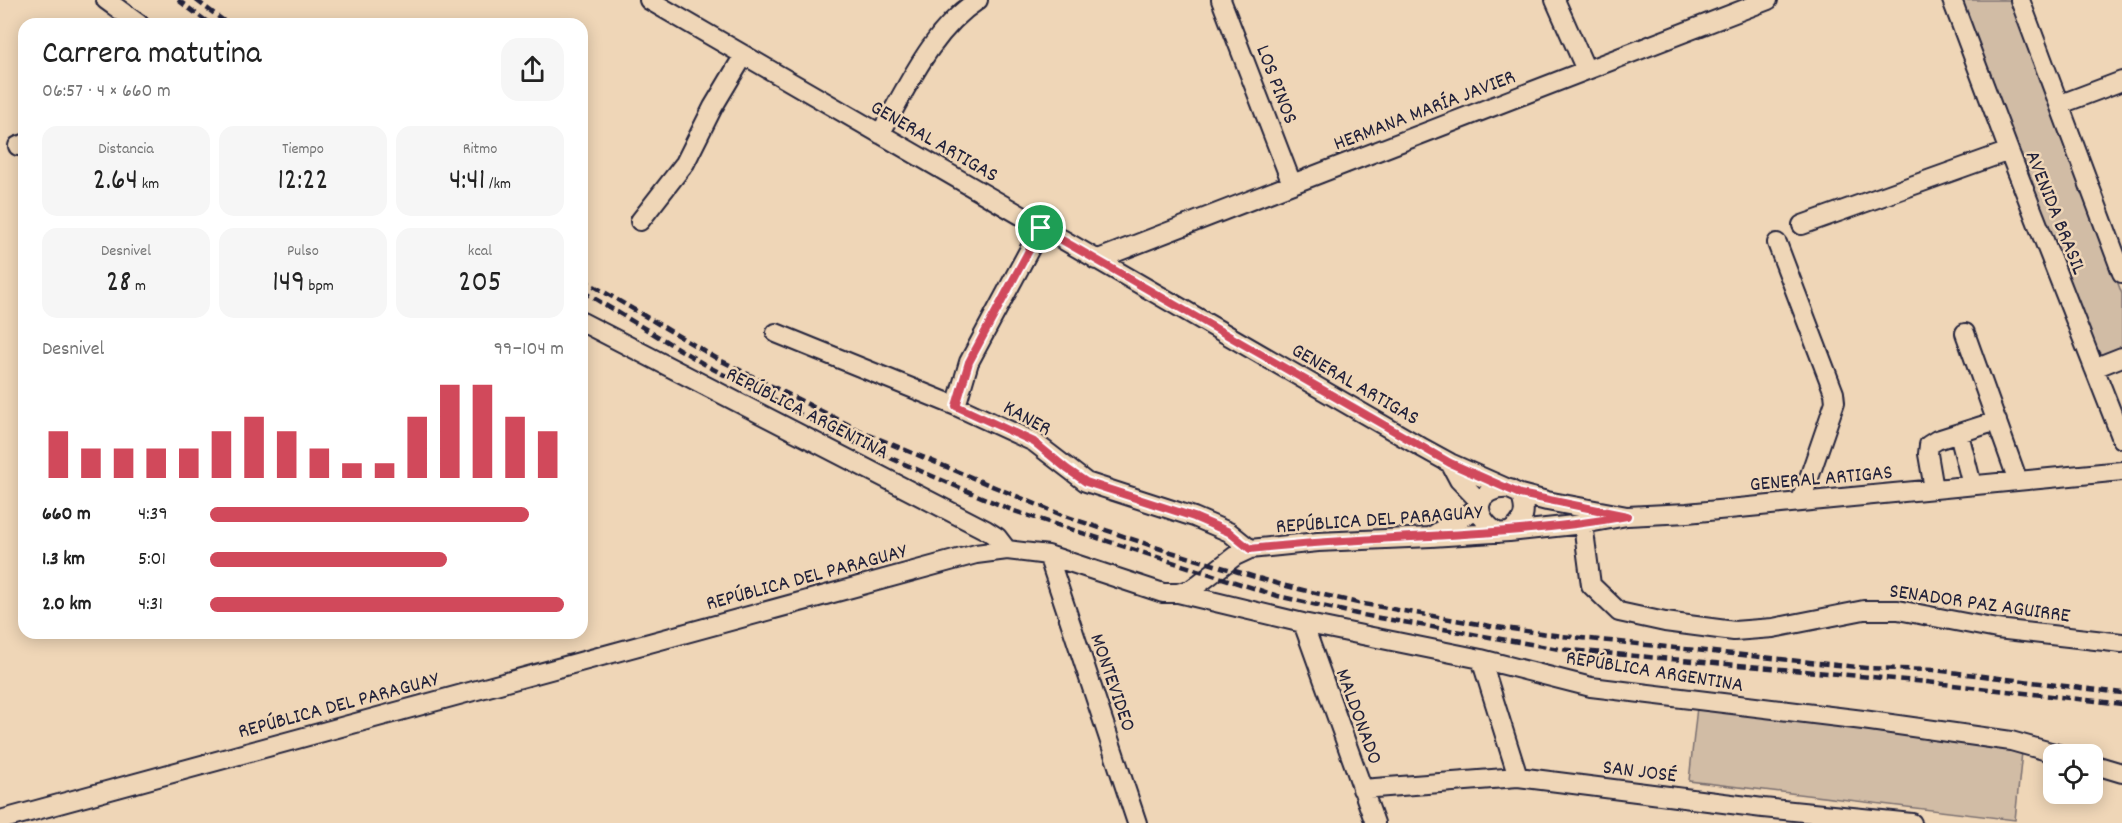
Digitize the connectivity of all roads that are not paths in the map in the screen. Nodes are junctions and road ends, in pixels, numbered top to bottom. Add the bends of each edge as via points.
1 (106, 0) edge
2 (649, 0) edge
3 (978, 0) edge
4 (1221, 0) edge
5 (1555, 0) edge
6 (1768, 0) edge
7 (1952, 0) edge
8 (2020, 0) edge
9 (131, 18) edge
10 (744, 55) junction
11 (1586, 70) junction
12 (2122, 81) edge
13 (2061, 104) junction
14 (880, 134) junction
15 (2008, 151) junction
16 (1292, 184) junction
17 (640, 221) dead end
18 (1802, 225) dead end
19 (1041, 228) junction
20 (1777, 243) dead end
21 (1096, 260) junction
22 (2122, 273) edge
23 (588, 325) edge
24 (776, 333) dead end
25 (1965, 333) dead end
26 (2122, 357) edge
27 (2094, 368) junction
28 (956, 406) junction
29 (1997, 421) junction
30 (1959, 434) junction
31 (2122, 439) edge
32 (1450, 463) junction
33 (2122, 471) edge
34 (1460, 480) junction
35 (2018, 481) junction
36 (1972, 485) junction
37 (1934, 489) junction
38 (1515, 491) junction
39 (1801, 501) junction
40 (1480, 505) junction
41 (1627, 516) junction
42 (1455, 520) junction
43 (1583, 524) junction
44 (1504, 532) junction
45 (1431, 537) junction
46 (1250, 549) junction
47 (1007, 550) junction
48 (1048, 555) junction
49 (1178, 593) junction
50 (1303, 623) junction
51 (2122, 643) edge
52 (1481, 659) junction
53 (2043, 750) edge
54 (2103, 767) edge
55 (2122, 773) edge
56 (1518, 777) junction
57 (1362, 789) junction
58 (1766, 816) edge
59 (0, 820) edge
60 (1137, 823) edge
61 (1375, 823) edge
62 (1912, 823) edge

1 - 9 street
2 - 10 street, GENERAL ARTIGAS
3 - 14 street via 956,16 939,36
4 - 16 street, LOS PINOS
5 - 11 street
6 - 11 street, HERMANA MARÍA JAVIER
7 - 15 street, AVENIDA BRASIL
8 - 13 street, AVENIDA BRASIL
10 - 14 street, GENERAL ARTIGAS
10 - 17 street via 685,163
11 - 16 street, HERMANA MARÍA JAVIER
12 - 13 street
13 - 22 street, AVENIDA BRASIL
14 - 19 street, GENERAL ARTIGAS
15 - 18 street
15 - 27 street, AVENIDA BRASIL
16 - 21 street, HERMANA MARÍA JAVIER
19 - 21 street, GENERAL ARTIGAS
19 - 28 street via 969,362
20 - 39 street via 1835,402
21 - 32 street, GENERAL ARTIGAS
23 - 47 street, REPÚBLICA ARGENTINA via 986,530
24 - 28 street, KANER
25 - 29 street
26 - 27 street
27 - 31 street, AVENIDA BRASIL
28 - 46 street, KANER via 1034,442 1086,482 1194,517 1229,532
29 - 30 street
29 - 35 street
30 - 36 street
30 - 37 street via 1929,445
32 - 34 street
32 - 38 street, GENERAL ARTIGAS
33 - 35 street, GENERAL ARTIGAS
34 - 40 street
34 - 42 street
35 - 36 street, GENERAL ARTIGAS
36 - 37 street, GENERAL ARTIGAS
37 - 39 street, GENERAL ARTIGAS
38 - 40 street via 1493,490
38 - 41 street, GENERAL ARTIGAS
38 - 44 street via 1524,504 1525,516 1519,525
39 - 41 street, GENERAL ARTIGAS
40 - 42 street
40 - 44 street via 1482,520 1488,527
41 - 43 street, REPÚBLICA DEL PARAGUAY
42 - 45 street
43 - 44 street, REPÚBLICA DEL PARAGUAY
43 - 51 street, SENADOR PAZ AGUIRRE via 1591,585 1619,612 1734,631 1773,628 1864,610 1898,610 1998,629
44 - 45 street, REPÚBLICA DEL PARAGUAY
45 - 46 street, REPÚBLICA DEL PARAGUAY
46 - 49 street, REPÚBLICA DEL PARAGUAY via 1192,589
47 - 48 street, REPÚBLICA DEL PARAGUAY
47 - 59 street, REPÚBLICA DEL PARAGUAY via 955,558
48 - 49 street, REPÚBLICA DEL PARAGUAY via 1163,593
48 - 60 street, MONTEVIDEO
49 - 50 street, REPÚBLICA ARGENTINA
50 - 52 street, REPÚBLICA ARGENTINA
50 - 57 street, MALDONADO
52 - 53 street, REPÚBLICA ARGENTINA via 1591,687 2000,739
52 - 56 street
54 - 55 street
56 - 57 street, SAN JOSÉ
56 - 58 street, SAN JOSÉ
57 - 61 street, MALDONADO
58 - 62 street, SAN JOSÉ

